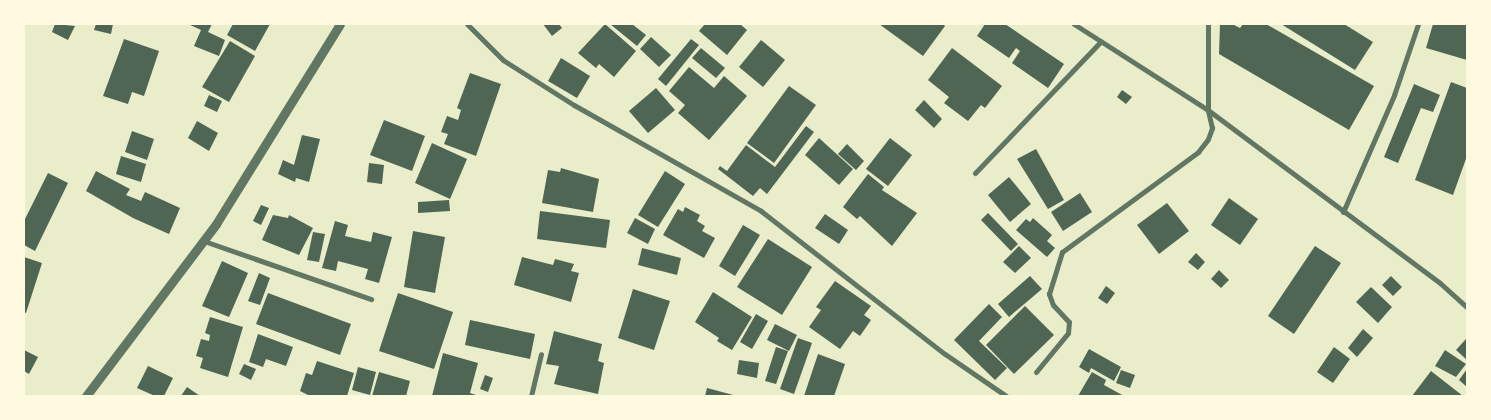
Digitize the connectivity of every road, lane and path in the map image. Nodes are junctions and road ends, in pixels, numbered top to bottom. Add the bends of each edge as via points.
1 (340, 24) edge
2 (467, 24) edge
3 (1074, 24) edge
4 (1208, 24) edge
5 (1418, 24) edge
6 (1101, 41) junction
7 (1208, 110) junction
8 (975, 173) dead end
9 (1343, 212) junction
10 (204, 241) junction
11 (371, 299) dead end
12 (1467, 307) edge
13 (540, 354) dead end
14 (1036, 372) dead end
15 (86, 396) edge
16 (531, 396) edge
17 (1006, 396) edge

1 - 10 street
2 - 17 street via 503,60 566,100 761,211 945,354
3 - 6 street
4 - 7 street
5 - 9 street via 1394,95
6 - 7 street
6 - 8 street
7 - 9 street
7 - 14 street via 1212,128 1198,152 1062,252 1049,294 1053,305 1070,322 1068,333
9 - 12 street via 1440,282
10 - 11 street
10 - 15 street
13 - 16 street

